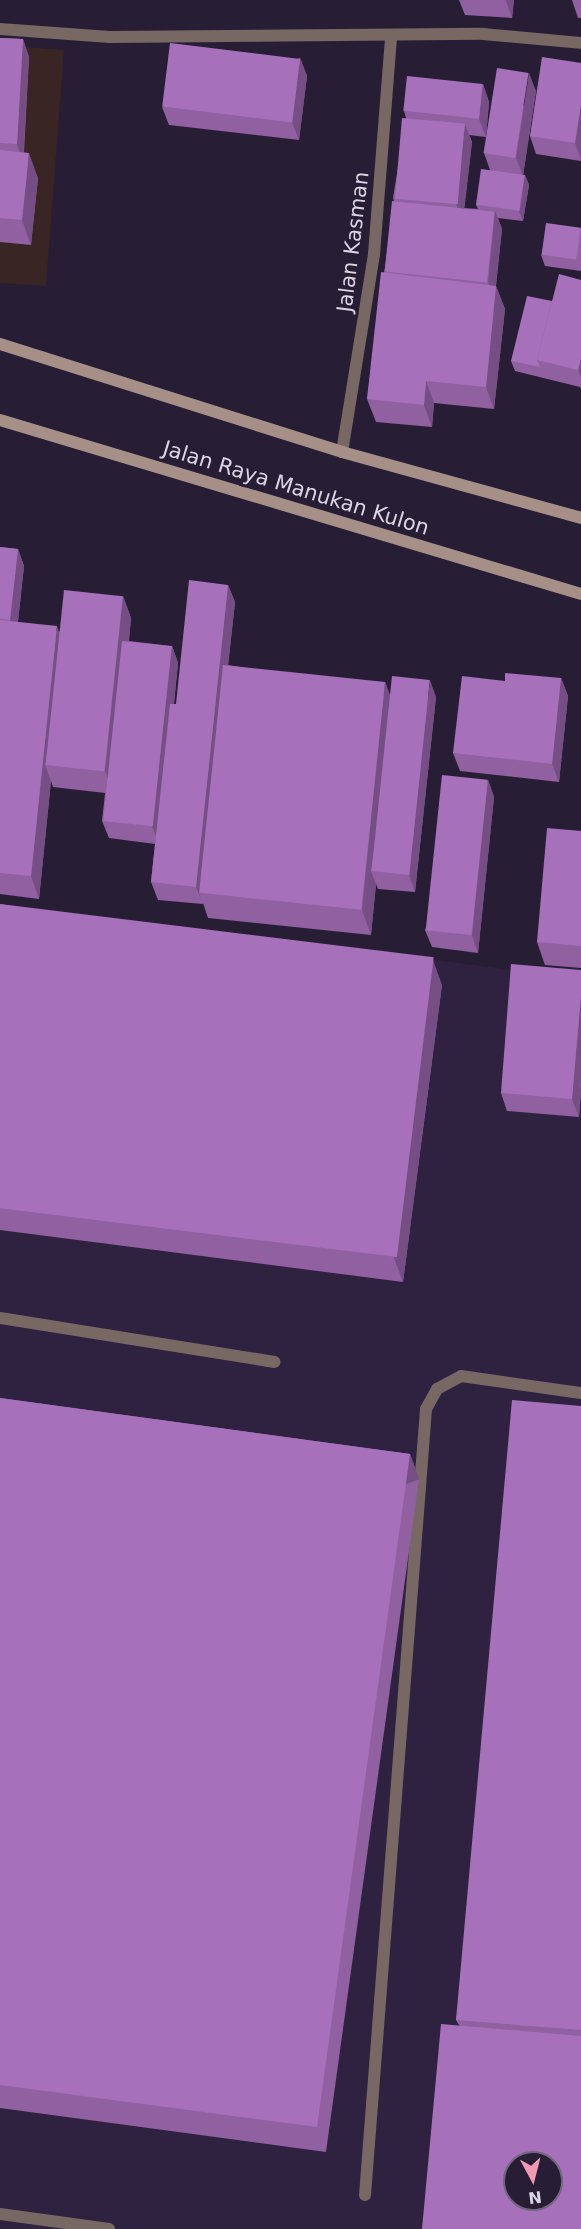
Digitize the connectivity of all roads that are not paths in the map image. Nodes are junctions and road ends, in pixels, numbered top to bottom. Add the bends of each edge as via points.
1 (0, 29) edge
2 (391, 36) junction
3 (581, 44) edge
4 (0, 345) edge
5 (0, 420) edge
6 (342, 452) junction
7 (581, 518) edge
8 (581, 594) edge
9 (0, 1318) edge
10 (274, 1362) dead end
11 (581, 1393) edge
12 (365, 2195) dead end
13 (0, 2214) edge
14 (109, 2229) edge

1 - 2 street via 110,36
2 - 3 street via 483,34
2 - 6 street, Jalan Kasman via 375,254
4 - 6 main road
5 - 8 main road, Jalan Raya Manukan Kulon
6 - 7 main road
9 - 10 street
11 - 12 street via 461,1376 437,1389 426,1409
13 - 14 street

